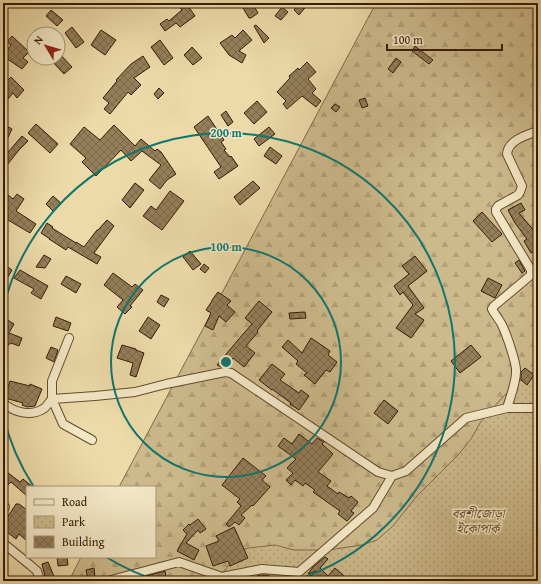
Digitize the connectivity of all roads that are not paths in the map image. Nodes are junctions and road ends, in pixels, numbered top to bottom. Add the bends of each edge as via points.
1 (538, 131) edge
2 (69, 338) dead end
3 (52, 399) junction
4 (3, 403) edge
5 (507, 408) junction
6 (538, 408) edge
7 (92, 440) dead end
8 (392, 476) junction
9 (3, 544) edge
10 (40, 581) edge
11 (107, 581) edge

1 - 5 street via 522,136 507,149 522,186 518,194 496,209 531,270 531,275 492,309 502,324 516,372
2 - 3 street via 52,381
3 - 4 street via 44,408 34,413 21,412
3 - 7 street via 63,424
3 - 8 street via 135,392 225,372 231,373 378,472
5 - 6 street
5 - 8 street via 466,418 406,471
8 - 11 street via 373,508 299,572 262,569 222,577 179,562
9 - 10 street via 36,571

